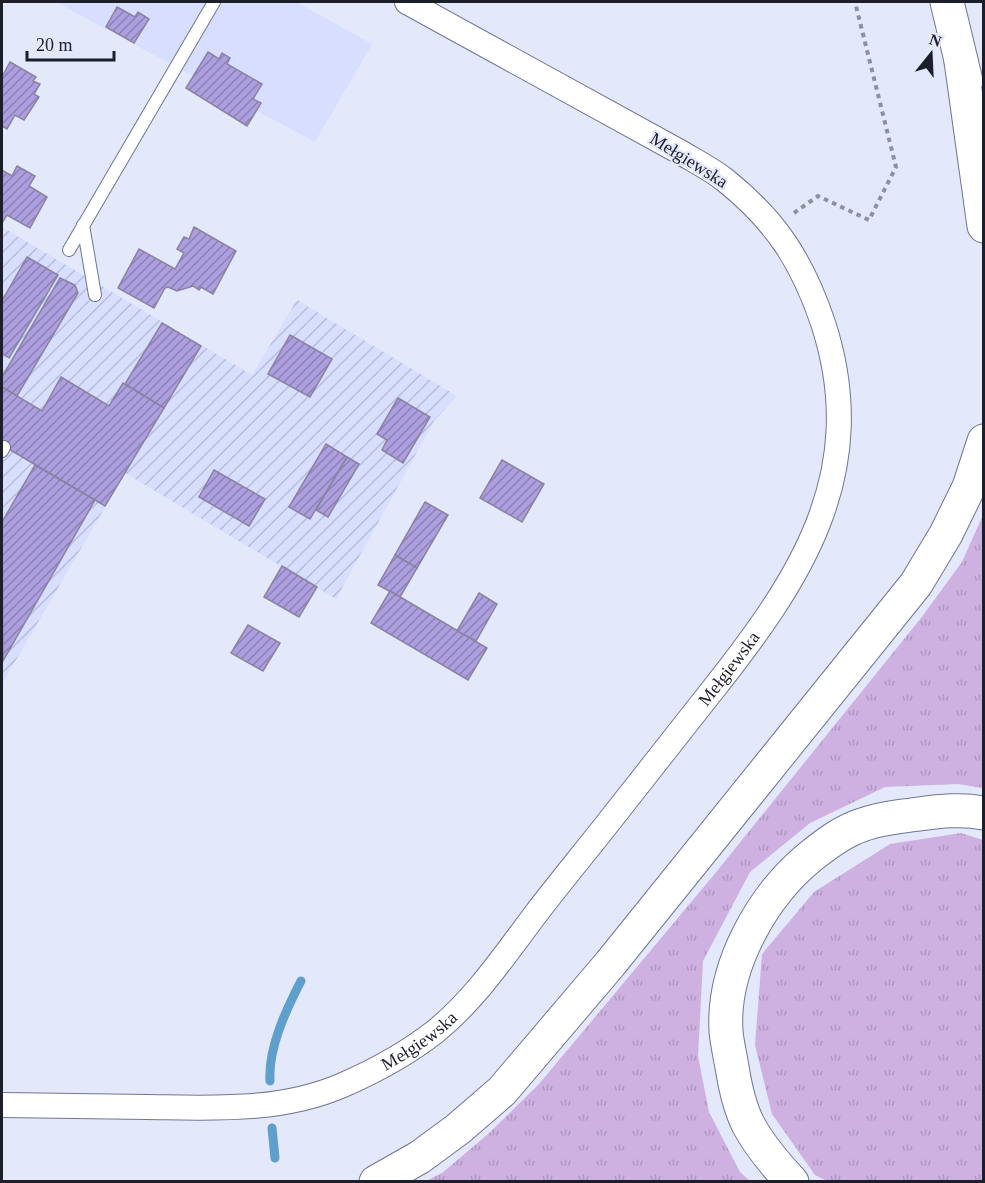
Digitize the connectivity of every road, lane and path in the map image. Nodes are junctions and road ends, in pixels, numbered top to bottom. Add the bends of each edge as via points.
1 (214, 2) edge
2 (407, 2) edge
3 (855, 2) edge
4 (947, 2) edge
5 (960, 61) junction
6 (984, 154) edge
7 (83, 225) junction
8 (984, 226) edge
9 (773, 227) junction
10 (69, 250) dead end
11 (94, 295) dead end
12 (984, 441) edge
13 (984, 813) edge
14 (2, 1105) edge
15 (375, 1182) edge
16 (792, 1182) edge

1 - 7 lane
2 - 9 street, Mełgiewska via 680,152 722,178
3 - 9 path via 896,167 869,220 818,195
4 - 5 highway
5 - 6 highway
5 - 8 highway
7 - 10 lane
7 - 11 lane
9 - 14 street, Mełgiewska via 799,263 815,299 829,342 838,393 838,440 823,515 795,574 752,641 471,998 412,1048 343,1085 312,1096 235,1108
12 - 15 highway via 969,487 916,584 610,964 502,1090 420,1157
13 - 16 highway via 933,812 861,825 828,843 797,867 768,901 747,936 733,977 726,1029 735,1088 748,1124

